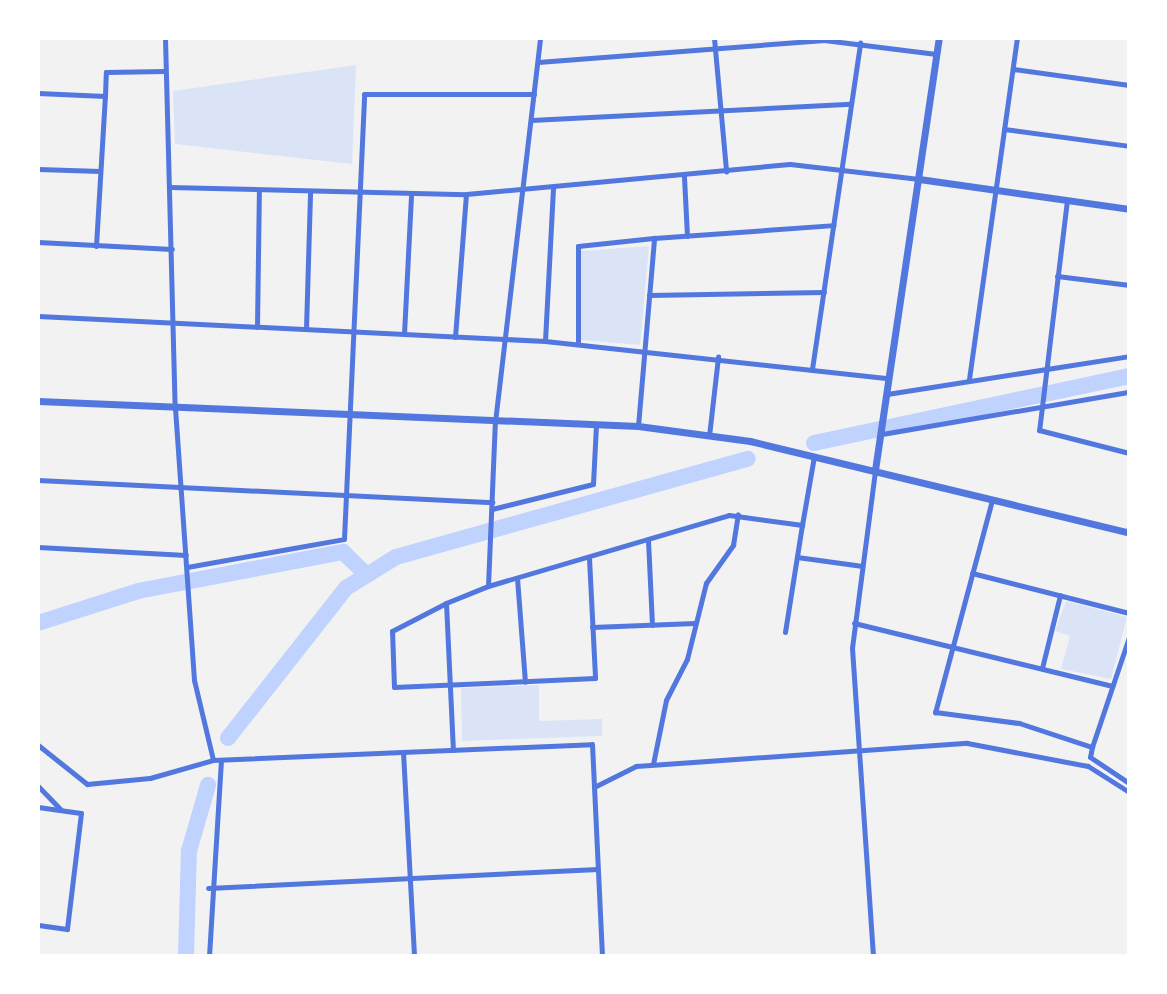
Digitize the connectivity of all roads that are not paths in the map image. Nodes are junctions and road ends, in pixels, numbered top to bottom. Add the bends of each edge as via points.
1 (165, 38) edge
2 (540, 38) edge
3 (714, 38) edge
4 (939, 38) edge
5 (1017, 38) edge
6 (860, 43) junction
7 (714, 48) junction
8 (936, 54) junction
9 (538, 62) junction
10 (1013, 69) junction
11 (165, 71) junction
12 (1129, 85) edge
13 (38, 93) edge
14 (534, 94) junction
15 (105, 96) junction
16 (851, 104) junction
17 (721, 107) junction
18 (531, 120) junction
19 (1004, 129) junction
20 (1129, 146) edge
21 (841, 167) junction
22 (38, 169) edge
23 (100, 171) junction
24 (726, 171) junction
25 (684, 177) junction
26 (919, 179) junction
27 (169, 187) junction
28 (553, 187) junction
29 (259, 190) junction
30 (522, 190) junction
31 (995, 190) junction
32 (310, 191) junction
33 (359, 192) junction
34 (411, 194) junction
35 (466, 194) junction
36 (1067, 200) junction
37 (1129, 209) edge
38 (834, 225) junction
39 (687, 236) junction
40 (654, 238) junction
41 (38, 242) edge
42 (96, 246) junction
43 (172, 249) junction
44 (1057, 276) junction
45 (1129, 285) edge
46 (824, 292) junction
47 (649, 295) junction
48 (38, 316) edge
49 (173, 323) junction
50 (257, 327) junction
51 (306, 329) junction
52 (355, 332) junction
53 (404, 334) junction
54 (455, 337) junction
55 (506, 338) junction
56 (545, 341) junction
57 (578, 344) junction
58 (644, 352) junction
59 (1129, 356) edge
60 (718, 357) junction
61 (812, 369) junction
62 (1045, 369) junction
63 (889, 378) junction
64 (969, 379) junction
65 (1129, 392) edge
66 (886, 396) junction
67 (38, 401) edge
68 (1038, 405) junction
69 (175, 408) junction
70 (350, 416) junction
71 (495, 422) junction
72 (596, 424) junction
73 (638, 426) junction
74 (882, 431) junction
75 (709, 436) junction
76 (1129, 453) edge
77 (814, 456) junction
78 (875, 470) junction
79 (38, 480) edge
80 (181, 488) junction
81 (345, 496) junction
82 (992, 499) junction
83 (492, 506) junction
84 (738, 514) junction
85 (802, 525) junction
86 (1129, 533) edge
87 (648, 540) junction
88 (38, 547) edge
89 (186, 555) junction
90 (797, 557) junction
91 (589, 558) junction
92 (862, 566) junction
93 (187, 567) junction
94 (972, 573) junction
95 (517, 578) junction
96 (488, 586) junction
97 (1060, 595) junction
98 (446, 603) junction
99 (1129, 613) edge
100 (695, 623) junction
101 (854, 623) junction
102 (652, 625) junction
103 (592, 627) junction
104 (785, 632) dead end
105 (1129, 637) edge
106 (953, 646) junction
107 (1042, 668) junction
108 (525, 682) junction
109 (451, 684) junction
110 (1112, 686) junction
111 (38, 745) edge
112 (1092, 747) junction
113 (859, 749) junction
114 (453, 750) junction
115 (403, 752) junction
116 (213, 760) junction
117 (221, 761) junction
118 (653, 764) junction
119 (1129, 783) edge
120 (38, 786) edge
121 (594, 787) junction
122 (1129, 792) edge
123 (38, 807) edge
124 (61, 810) junction
125 (598, 869) junction
126 (410, 877) junction
127 (208, 888) junction
128 (38, 925) edge
129 (209, 956) edge
130 (414, 956) edge
131 (602, 956) edge
132 (873, 956) edge

1 - 11 street
2 - 9 street
3 - 7 street
4 - 8 street
5 - 10 street
6 - 7 street
6 - 8 street
6 - 16 street
7 - 9 street
7 - 17 street
8 - 26 street
9 - 14 street
10 - 12 street
10 - 19 street
11 - 15 street via 106,72
11 - 27 street
13 - 15 street
14 - 18 street
14 - 33 street via 364,94
15 - 23 street
16 - 17 street
16 - 21 street
17 - 18 street
17 - 24 street
18 - 30 street
19 - 20 street
19 - 31 street
21 - 24 street
21 - 26 street
21 - 38 street
22 - 23 street
23 - 42 street
24 - 25 street
25 - 28 street
25 - 39 street
26 - 31 street
26 - 63 street
27 - 29 street
27 - 43 street
28 - 30 street
28 - 56 street
29 - 32 street
29 - 50 street
30 - 35 street
30 - 55 street
31 - 36 street
31 - 64 street
32 - 33 street
32 - 51 street
33 - 34 street
33 - 52 street
34 - 35 street
34 - 53 street
35 - 54 street
36 - 37 street
36 - 44 street
38 - 39 street
38 - 46 street
39 - 40 street
40 - 47 street
40 - 57 street via 578,246
41 - 42 street
42 - 43 street
43 - 49 street
44 - 45 street
44 - 62 street
46 - 47 street
46 - 61 street
47 - 58 street
48 - 49 street
49 - 50 street
49 - 69 street
50 - 51 street
51 - 52 street
52 - 53 street
52 - 70 street
53 - 54 street
54 - 55 street
55 - 56 street
55 - 71 street
56 - 57 street
57 - 58 street
58 - 60 street
58 - 73 street
59 - 62 street
60 - 61 street
60 - 75 street
61 - 63 street
62 - 64 street
62 - 68 street
63 - 66 street
64 - 66 street
65 - 68 street
66 - 74 street
67 - 69 street
68 - 74 street
68 - 76 street via 1039,430
69 - 70 street
69 - 80 street
70 - 71 street
70 - 81 street
71 - 72 street
71 - 83 street
72 - 73 street
72 - 83 street via 593,484
73 - 75 street
74 - 78 street
75 - 77 street
77 - 78 street
77 - 85 street
78 - 82 street
78 - 92 street
79 - 80 street
80 - 81 street
80 - 89 street
81 - 83 street
81 - 93 street via 344,539
82 - 86 street
82 - 94 street
83 - 96 street
84 - 85 street
84 - 87 street
84 - 100 street via 733,545 706,583
85 - 90 street
87 - 91 street
87 - 102 street
88 - 89 street
89 - 93 street
90 - 92 street
90 - 104 street
91 - 95 street
91 - 103 street
92 - 101 street
93 - 116 street via 197,701
94 - 97 street
94 - 106 street
95 - 96 street
95 - 108 street
96 - 98 street
97 - 99 street
97 - 107 street
98 - 109 street
98 - 109 street via 392,631 394,687
100 - 102 street
100 - 118 street via 666,700
101 - 106 street
101 - 113 street
102 - 103 street
103 - 108 street via 595,678
105 - 110 street
106 - 107 street
106 - 112 street via 935,712 1019,723
107 - 110 street
108 - 109 street
109 - 114 street
110 - 112 street
111 - 116 street via 87,784 150,778
112 - 119 street via 1090,757
113 - 118 street
113 - 122 street via 980,743 1088,766
113 - 132 street
114 - 115 street
114 - 121 street via 592,744
115 - 117 street
115 - 126 street
116 - 117 street
117 - 127 street via 223,807
118 - 121 street
120 - 124 street
121 - 125 street
123 - 124 street
124 - 128 street via 81,813 67,929
125 - 126 street
125 - 131 street
126 - 127 street
126 - 130 street
127 - 129 street

